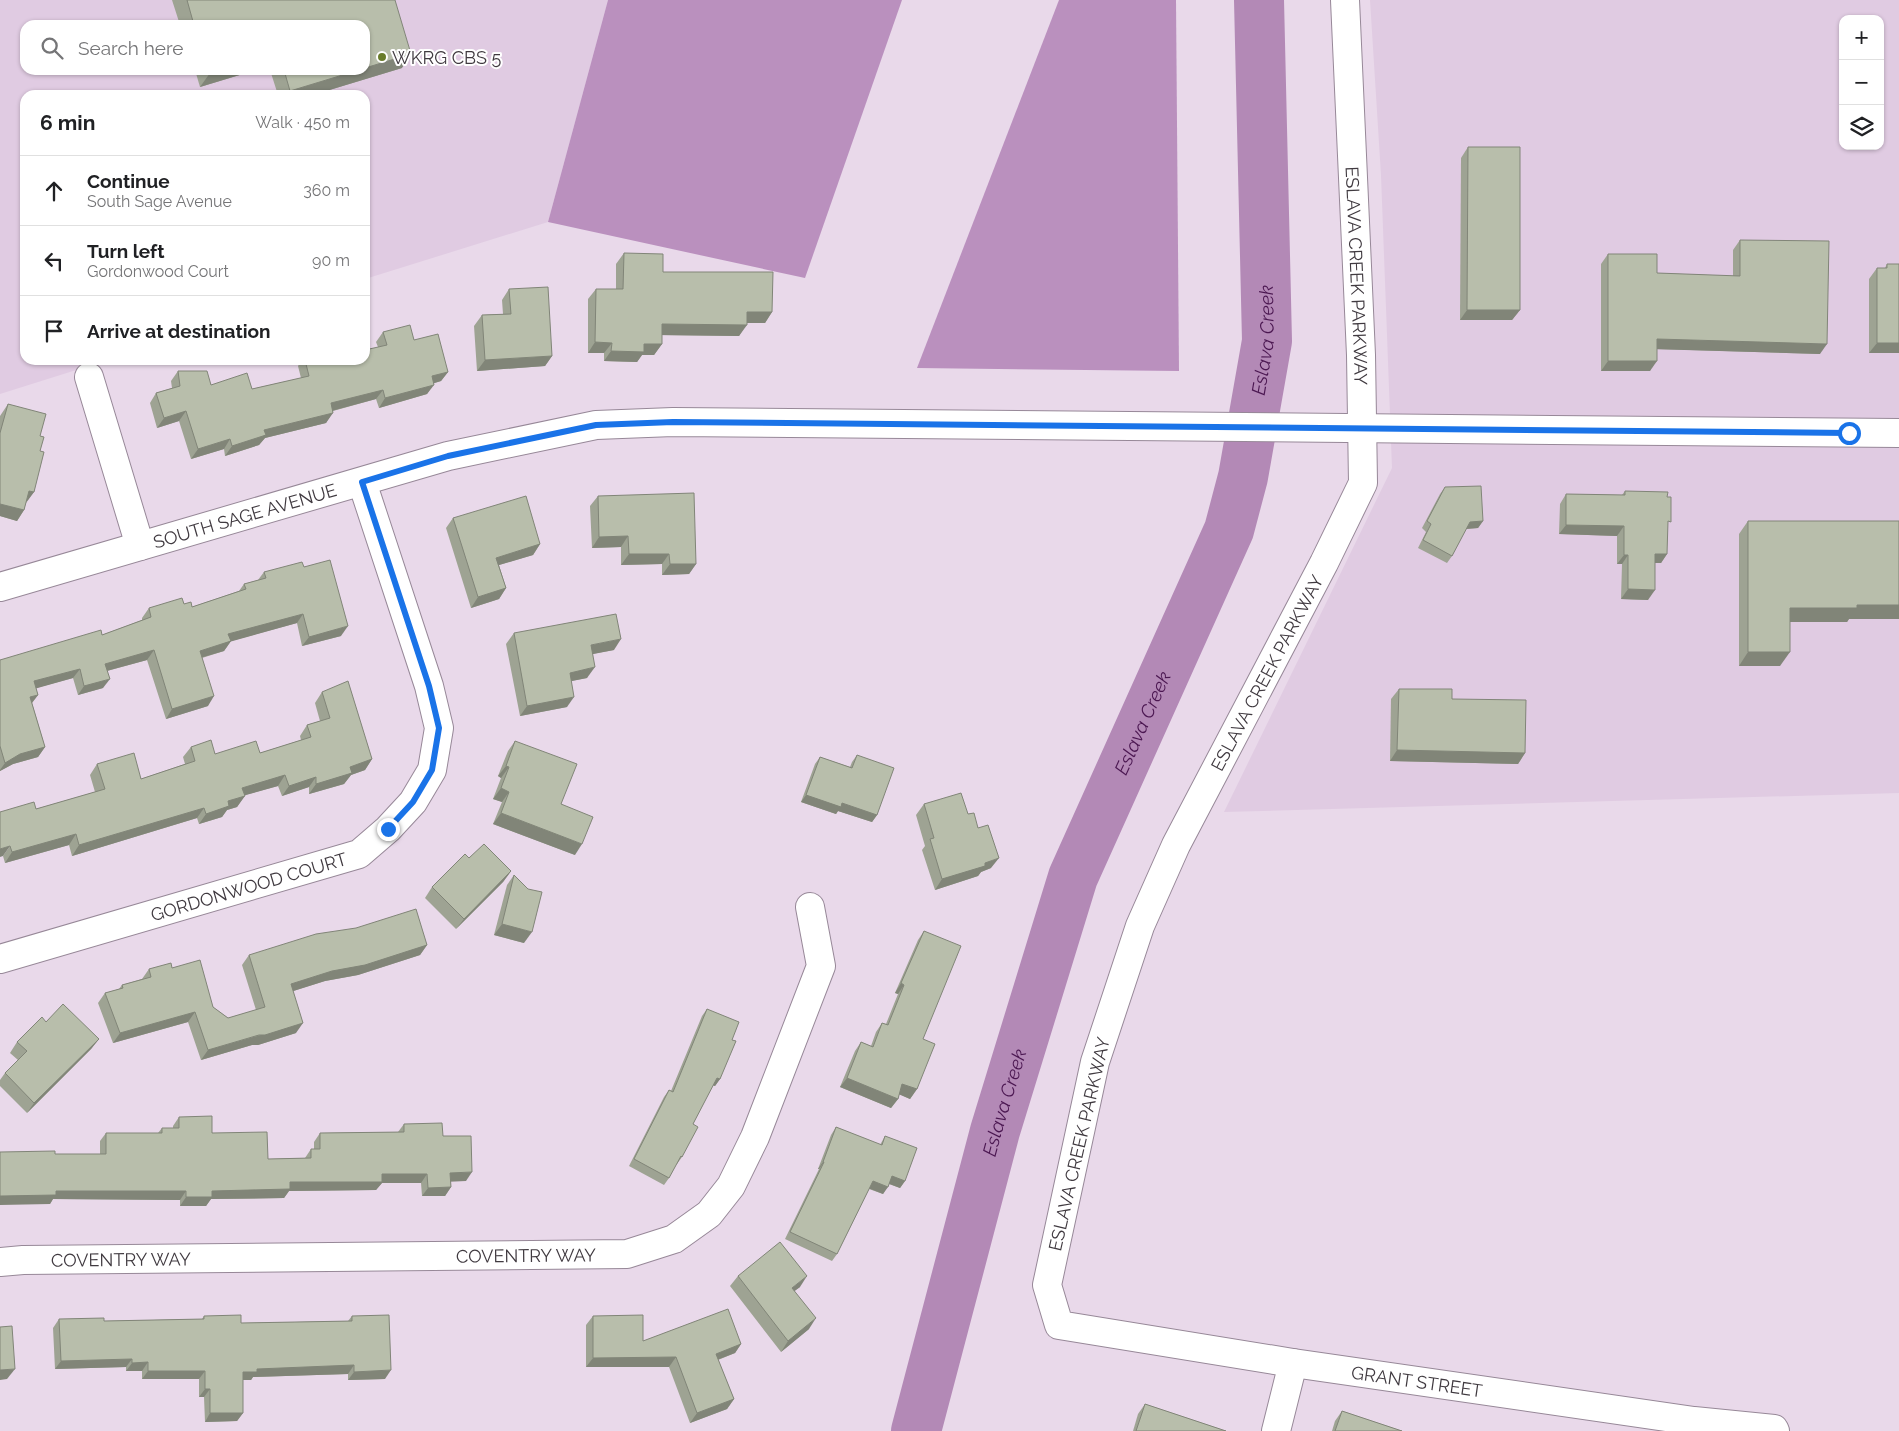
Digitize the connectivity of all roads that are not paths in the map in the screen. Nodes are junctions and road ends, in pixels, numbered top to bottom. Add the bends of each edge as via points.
1 (1345, 0) edge
2 (90, 377) dead end
3 (1362, 428) junction
4 (1899, 433) edge
5 (362, 482) junction
6 (140, 546) junction
7 (0, 588) edge
8 (810, 907) dead end
9 (0, 959) edge
10 (0, 1262) edge
11 (1059, 1325) joint
12 (1293, 1363) junction
13 (1276, 1431) edge
14 (1775, 1431) edge

1 - 3 street, ESLAVA CREEK PARKWAY
2 - 6 street
3 - 4 street, SOUTH SAGE AVENUE
3 - 5 street, SOUTH SAGE AVENUE via 673,422 596,425 448,456
3 - 11 street, ESLAVA CREEK PARKWAY via 1363,483 1176,845 1137,936 1095,1062 1047,1286
5 - 6 street, SOUTH SAGE AVENUE
5 - 9 street, GORDONWOOD COURT via 429,686 439,728 432,770 413,802 359,854
6 - 7 street, SOUTH SAGE AVENUE
8 - 10 street, COVENTRY WAY via 821,966 754,1137 731,1186 709,1214 674,1239 627,1254
11 - 12 street, GRANT STREET
12 - 13 street
12 - 14 street, GRANT STREET

